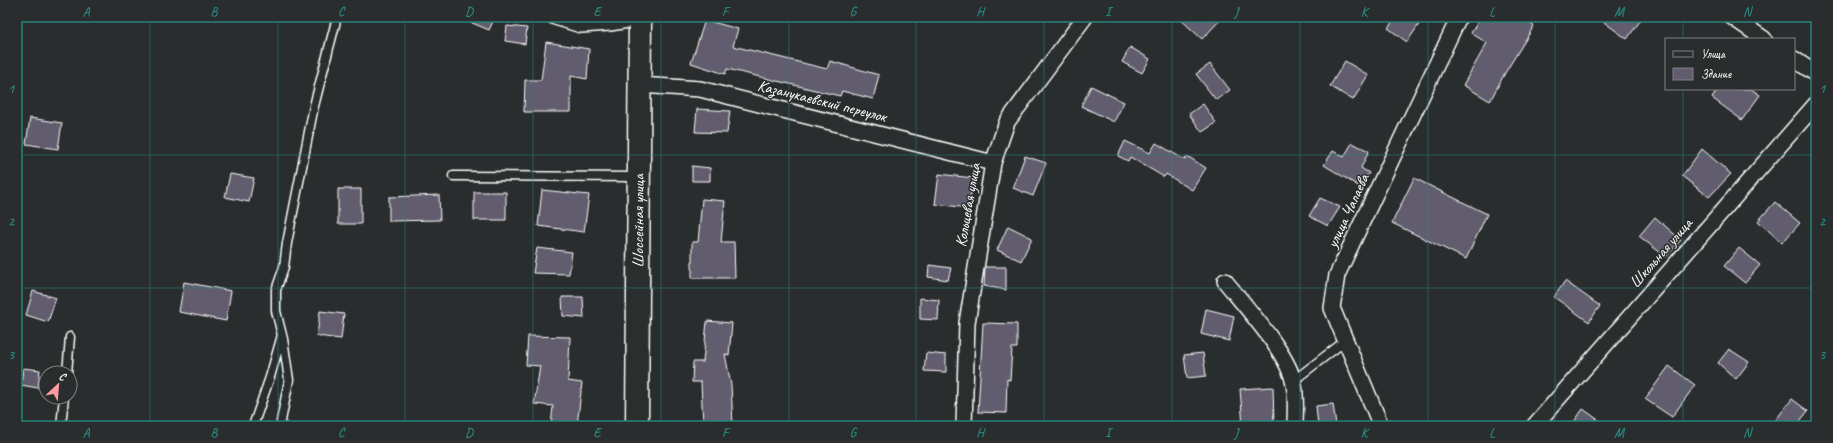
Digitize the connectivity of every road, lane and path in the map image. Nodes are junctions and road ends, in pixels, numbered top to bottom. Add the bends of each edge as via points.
1 (337, 17) edge
2 (555, 17) edge
3 (1085, 17) edge
4 (1459, 17) edge
5 (1732, 17) edge
6 (640, 18) edge
7 (1763, 38) edge
8 (1795, 60) edge
9 (1816, 74) edge
10 (640, 85) junction
11 (1816, 104) edge
12 (993, 163) junction
13 (453, 176) dead end
14 (639, 177) junction
15 (1225, 281) dead end
16 (282, 334) junction
17 (70, 337) dead end
18 (1345, 341) junction
19 (68, 365) edge
20 (1294, 381) junction
21 (63, 405) edge
22 (281, 421) dead end
23 (61, 426) edge
24 (253, 426) edge
25 (637, 426) edge
26 (964, 426) edge
27 (1295, 426) edge
28 (1381, 426) edge
29 (1534, 426) edge

1 - 16 lane via 314,106 284,267 276,290 276,311
2 - 6 street via 581,25
3 - 12 street, Кольцевая улица via 1007,122
4 - 18 street, улица Чапаева via 1337,275 1332,308
5 - 7 street
6 - 10 street, Шоссейная улица
8 - 9 street
10 - 12 street, Казанукаевский переулок via 700,89
10 - 14 street, Шоссейная улица
11 - 29 street, Школьная улица
12 - 26 street, Кольцевая улица via 967,322
13 - 14 lane
14 - 25 street, Шоссейная улица
15 - 20 street via 1268,336
16 - 22 lane via 289,380
16 - 24 lane
17 - 19 lane
18 - 20 lane
18 - 28 street, улица Чапаева
20 - 27 street
21 - 23 lane

